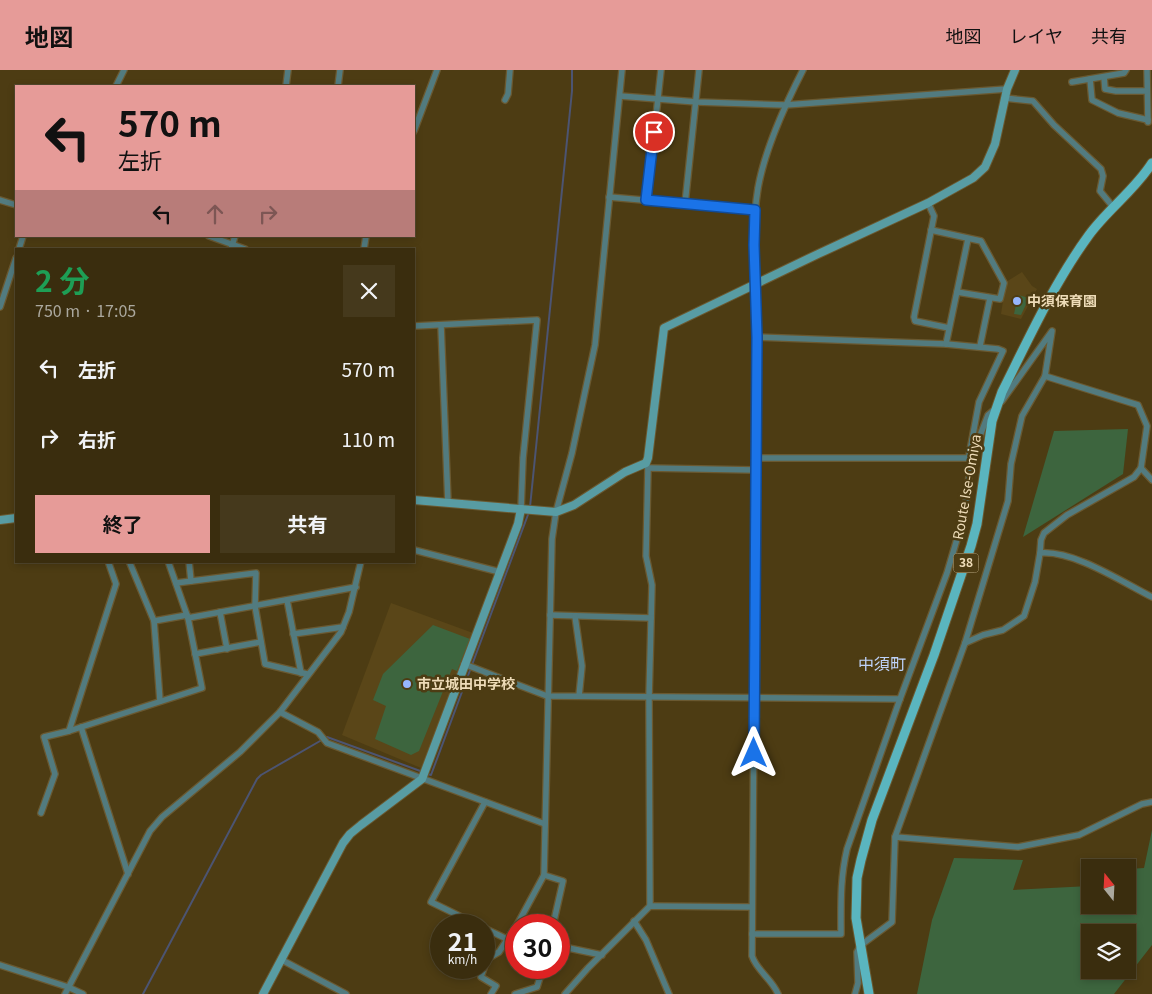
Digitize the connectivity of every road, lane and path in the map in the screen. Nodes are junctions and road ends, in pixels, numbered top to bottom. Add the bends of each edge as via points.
1 (124, 70) edge
2 (288, 70) edge
3 (340, 70) edge
4 (437, 70) edge
5 (510, 70) edge
6 (622, 70) edge
7 (661, 70) edge
8 (700, 70) edge
9 (803, 70) edge
10 (1015, 70) edge
11 (1126, 70) edge
12 (1147, 70) edge
13 (1104, 77) junction
14 (1090, 79) junction
15 (1072, 82) dead end
16 (116, 85) edge
17 (286, 85) edge
18 (338, 85) edge
19 (1007, 89) junction
20 (1146, 91) junction
21 (620, 96) junction
22 (658, 98) junction
23 (1005, 98) junction
24 (505, 100) dead end
25 (697, 102) junction
26 (785, 105) junction
27 (415, 128) edge
28 (1152, 163) edge
29 (609, 197) junction
30 (0, 200) edge
31 (646, 200) junction
32 (685, 204) junction
33 (928, 204) junction
34 (15, 205) edge
35 (1114, 208) junction
36 (755, 210) junction
37 (931, 230) junction
38 (211, 237) edge
39 (968, 239) junction
40 (231, 246) edge
41 (15, 261) edge
42 (756, 285) junction
43 (957, 292) junction
44 (990, 298) junction
45 (0, 307) edge
46 (441, 325) junction
47 (415, 326) edge
48 (949, 328) junction
49 (757, 337) junction
50 (946, 344) junction
51 (980, 346) junction
52 (1045, 376) junction
53 (996, 408) junction
54 (756, 458) junction
55 (970, 459) junction
56 (647, 466) junction
57 (1141, 468) junction
58 (755, 470) junction
59 (1152, 480) edge
60 (415, 500) edge
61 (448, 503) junction
62 (523, 509) junction
63 (556, 512) junction
64 (15, 518) edge
65 (0, 520) edge
66 (415, 550) edge
67 (1040, 553) junction
68 (109, 563) edge
69 (130, 563) edge
70 (169, 563) edge
71 (188, 563) edge
72 (361, 563) edge
73 (500, 572) junction
74 (191, 581) junction
75 (176, 583) junction
76 (356, 587) junction
77 (1152, 597) edge
78 (287, 600) junction
79 (255, 606) junction
80 (220, 612) junction
81 (550, 615) junction
82 (575, 616) junction
83 (188, 617) junction
84 (651, 618) junction
85 (154, 621) junction
86 (343, 626) junction
87 (294, 634) junction
88 (261, 642) junction
89 (965, 642) junction
90 (226, 648) junction
91 (195, 654) junction
92 (466, 665) junction
93 (304, 674) junction
94 (547, 696) junction
95 (579, 696) junction
96 (649, 698) junction
97 (754, 698) junction
98 (900, 699) junction
99 (160, 701) junction
100 (280, 712) junction
101 (81, 726) junction
102 (69, 730) junction
103 (423, 775) junction
104 (484, 802) junction
105 (1152, 802) edge
106 (41, 814) dead end
107 (545, 824) junction
108 (895, 837) junction
109 (128, 874) junction
110 (544, 875) junction
111 (650, 906) junction
112 (752, 907) junction
113 (456, 914) edge
114 (522, 914) edge
115 (556, 914) edge
116 (634, 921) junction
117 (752, 934) junction
118 (505, 945) edge
119 (861, 946) junction
120 (570, 948) edge
121 (602, 954) junction
122 (282, 960) junction
123 (0, 965) edge
124 (540, 979) edge
125 (68, 987) junction
126 (494, 993) edge
127 (65, 994) edge
128 (82, 994) edge
129 (263, 994) edge
130 (346, 994) edge
131 (515, 994) edge
132 (565, 994) edge
133 (669, 994) edge
134 (778, 994) edge
135 (855, 994) edge
136 (870, 994) edge

1 - 16 street
2 - 17 street
3 - 18 street
4 - 27 street
5 - 24 street
6 - 21 street
7 - 22 street
8 - 25 street
9 - 26 street
10 - 19 street
11 - 13 street
12 - 20 street
13 - 14 street
13 - 20 street via 1105,90
14 - 15 street
14 - 20 street via 1092,100 1118,113 1148,122
19 - 23 street
19 - 26 street
21 - 22 street
21 - 29 street
22 - 25 street
22 - 31 street
23 - 33 street via 995,144 984,167 972,178
23 - 35 street via 1034,101 1054,125 1101,169 1100,191
25 - 26 street
25 - 32 street
26 - 36 street via 764,163
28 - 35 main road, Route Ise-Omiya / 38
29 - 31 street
29 - 63 street via 595,345
30 - 34 street
31 - 32 street
32 - 36 street
33 - 37 street via 934,216
33 - 42 street
35 - 53 main road, Route Ise-Omiya / 38 via 1090,233 1062,276
36 - 42 street
37 - 39 street
37 - 48 street via 914,317 915,321
38 - 40 street
39 - 43 street
39 - 44 street via 981,241 1004,283 1000,300
41 - 45 street
42 - 49 street
42 - 56 street via 664,328
43 - 44 street
43 - 48 street
44 - 51 street
46 - 47 street
46 - 61 street
46 - 62 street via 537,320 523,458
48 - 50 street
49 - 50 street
49 - 54 street
50 - 51 street
51 - 55 street via 1003,351 979,402
52 - 53 street via 1052,331
52 - 57 street via 1138,405 1147,426
52 - 89 street via 1022,416 1011,464 1008,501
53 - 55 street via 988,415
53 - 119 main road, Route Ise-Omiya / 38 via 971,546 865,842 856,899
54 - 55 street
54 - 58 street
55 - 98 street via 964,512 947,573
56 - 58 street
56 - 63 street via 625,472 574,505
56 - 84 street via 646,556 652,584
57 - 59 street
57 - 67 street via 1134,476 1044,533
58 - 97 street
60 - 61 street
61 - 62 street
62 - 63 street
62 - 73 street
63 - 81 street
64 - 65 street
66 - 73 street
67 - 77 street via 1050,552 1076,559
67 - 89 street via 1024,616 1003,630
68 - 102 street via 116,584
69 - 85 street
70 - 75 street
71 - 74 street
72 - 76 street
73 - 92 street
74 - 75 street
74 - 79 street via 256,573
75 - 83 street
76 - 78 street
76 - 86 street
78 - 79 street
78 - 87 street
79 - 80 street
79 - 88 street
80 - 83 street
80 - 90 street
81 - 82 street
81 - 94 street
82 - 84 street
82 - 95 street via 582,666
83 - 85 street
83 - 91 street
84 - 96 street
85 - 99 street
86 - 87 street
86 - 93 street
87 - 93 street
88 - 90 street
88 - 93 street via 265,664
89 - 108 street
90 - 91 street
91 - 99 street via 202,688
92 - 94 street
92 - 103 street
93 - 100 street
94 - 95 street
94 - 107 street
95 - 96 street
96 - 97 street
96 - 111 street
97 - 98 street
97 - 112 street
98 - 117 street via 842,869 841,934
99 - 101 street
100 - 103 street via 318,732 323,738
100 - 109 street via 240,752 162,816 141,846
101 - 102 street
101 - 109 street
102 - 106 street via 44,736 55,774
103 - 104 street
103 - 122 street via 346,838
104 - 107 street
104 - 113 street via 431,902
105 - 108 street via 1079,835 1018,847
107 - 110 street
108 - 119 street via 892,922
109 - 125 street
110 - 114 street
110 - 115 street via 563,881
111 - 112 street
111 - 116 street
112 - 117 street
116 - 121 street
116 - 133 street via 646,940
117 - 134 street via 754,963
118 - 126 street via 487,958 481,977 496,986
119 - 135 street via 857,952
119 - 136 main road, Route Ise-Omiya / 38
120 - 121 street
121 - 132 street
122 - 129 street
122 - 130 street
123 - 125 street
124 - 131 street via 537,987
125 - 127 street
125 - 128 street

